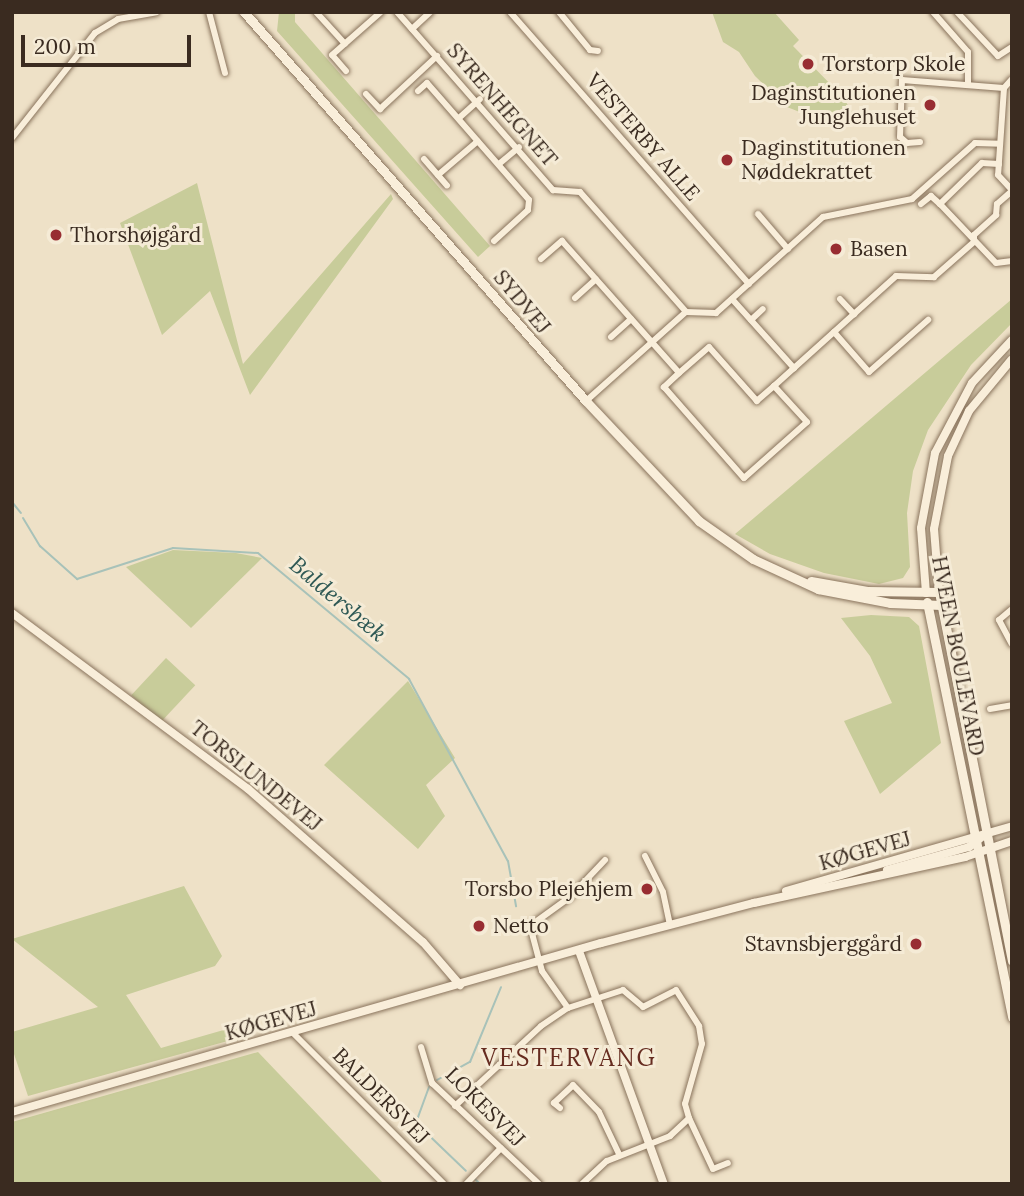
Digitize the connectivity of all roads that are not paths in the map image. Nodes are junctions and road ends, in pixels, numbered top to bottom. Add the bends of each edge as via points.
1 (156, 12) edge
2 (209, 12) edge
3 (244, 12) edge
4 (316, 12) edge
5 (381, 12) edge
6 (397, 12) edge
7 (430, 12) edge
8 (510, 12) edge
9 (558, 12) edge
10 (933, 12) edge
11 (957, 12) edge
12 (974, 12) edge
13 (965, 19) junction
14 (411, 29) junction
15 (345, 44) junction
16 (1012, 47) edge
17 (598, 51) dead end
18 (438, 56) junction
19 (346, 71) dead end
20 (225, 73) dead end
21 (1012, 79) edge
22 (968, 85) junction
23 (1004, 88) junction
24 (418, 91) dead end
25 (366, 94) dead end
26 (479, 101) junction
27 (459, 118) junction
28 (12, 138) edge
29 (478, 141) junction
30 (920, 142) dead end
31 (1000, 144) junction
32 (519, 147) junction
33 (424, 159) dead end
34 (499, 164) junction
35 (998, 167) junction
36 (988, 172) dead end
37 (438, 175) junction
38 (447, 185) dead end
39 (1012, 191) edge
40 (921, 204) dead end
41 (940, 204) junction
42 (769, 213) dead end
43 (974, 239) junction
44 (494, 241) dead end
45 (788, 249) junction
46 (541, 259) dead end
47 (1012, 261) edge
48 (596, 279) junction
49 (748, 284) junction
50 (575, 298) dead end
51 (732, 299) junction
52 (840, 299) dead end
53 (763, 309) dead end
54 (686, 312) junction
55 (854, 314) junction
56 (631, 319) junction
57 (751, 320) junction
58 (928, 320) dead end
59 (834, 332) junction
60 (611, 337) dead end
61 (1012, 340) edge
62 (652, 343) junction
63 (1012, 359) edge
64 (794, 368) junction
65 (679, 373) junction
66 (775, 386) junction
67 (586, 401) junction
68 (802, 580) junction
69 (939, 592) junction
70 (926, 593) junction
71 (941, 604) junction
72 (928, 605) junction
73 (1012, 609) edge
74 (12, 613) edge
75 (1012, 644) edge
76 (1012, 705) edge
77 (990, 709) dead end
78 (1012, 829) edge
79 (988, 840) junction
80 (1012, 841) edge
81 (977, 844) junction
82 (645, 856) dead end
83 (605, 860) dead end
84 (754, 903) junction
85 (670, 925) junction
86 (579, 950) junction
87 (1012, 961) edge
88 (539, 963) junction
89 (460, 985) junction
90 (596, 999) junction
91 (568, 1008) junction
92 (1012, 1017) edge
93 (293, 1033) junction
94 (421, 1047) dead end
95 (455, 1106) junction
96 (560, 1108) dead end
97 (12, 1112) edge
98 (688, 1118) junction
99 (649, 1143) junction
100 (501, 1148) junction
101 (619, 1154) junction
102 (728, 1163) dead end
103 (444, 1184) edge
104 (466, 1184) edge
105 (539, 1184) edge
106 (582, 1184) edge
107 (664, 1184) edge

1 - 28 street via 118,19 95,33
2 - 20 street
3 - 67 main road, SYDVEJ
4 - 15 street
5 - 15 street
6 - 14 street, SYRENHEGNET
7 - 14 street
8 - 49 street, VESTERBY ALLE
9 - 17 street, VESTERBY ALLE via 590,50
10 - 22 street via 968,52
11 - 13 street
12 - 13 street
13 - 16 street via 998,56
14 - 18 street, SYRENHEGNET
15 - 19 street via 332,55
18 - 25 street via 380,109
18 - 26 street, SYRENHEGNET
21 - 23 street
22 - 23 street
22 - 30 street via 902,80 900,137 907,143
23 - 31 street
24 - 27 street via 427,83
26 - 27 street
26 - 32 street, SYRENHEGNET
27 - 29 street
29 - 34 street
29 - 37 street
31 - 35 street
31 - 45 street via 975,143 912,198 823,217
32 - 34 street
32 - 54 street, SYRENHEGNET via 553,190 580,192
33 - 37 street
34 - 44 street via 529,200 527,210
35 - 36 street
35 - 39 street
35 - 41 street via 982,163
37 - 38 street
39 - 43 street via 997,204 996,215
40 - 41 street via 931,196
41 - 43 street
42 - 45 street via 760,217
43 - 47 street via 996,263
43 - 55 street via 934,277 896,276
45 - 49 street
46 - 48 street via 562,241
48 - 50 street
48 - 56 street
49 - 51 street
51 - 54 street via 712,315
51 - 57 street
52 - 55 street
53 - 57 street
54 - 62 street
55 - 59 street
56 - 60 street
56 - 62 street
57 - 64 street
58 - 59 street via 869,372
59 - 64 street
61 - 70 street, HVEEN BOULEVARD via 965,393 935,453 921,528
62 - 65 street
62 - 67 street
63 - 69 street, HVEEN BOULEVARD via 969,411 948,457 934,529
64 - 66 street
65 - 66 street via 709,347 757,401
65 - 66 street via 664,387 744,478 807,422
67 - 68 main road, SYDVEJ via 699,521 753,559
68 - 70 main road, SYDVEJ via 867,591
68 - 72 main road, SYDVEJ via 853,598
69 - 70 main road, SYDVEJ
69 - 71 main road, HVEEN BOULEVARD
70 - 72 main road, HVEEN BOULEVARD
71 - 72 main road, SYDVEJ
71 - 79 main road, HVEEN BOULEVARD
72 - 81 main road, HVEEN BOULEVARD
73 - 75 street via 999,620
74 - 89 street, TORSLUNDEVEJ via 279,815 424,942
76 - 77 street
78 - 79 street
79 - 80 street
79 - 81 street, KØGEVEJ
79 - 81 street
79 - 87 main road, HVEEN BOULEVARD
81 - 84 street, KØGEVEJ
81 - 84 street, KØGEVEJ via 854,882
81 - 92 main road, HVEEN BOULEVARD
82 - 85 street via 663,892
83 - 88 street via 570,897 530,926
84 - 85 street, KØGEVEJ
85 - 86 street, KØGEVEJ
86 - 88 street, KØGEVEJ
86 - 90 street
88 - 89 street, KØGEVEJ
88 - 91 street
89 - 93 street, KØGEVEJ
90 - 91 street
90 - 98 street via 626,990 640,1007 679,991 699,1026 702,1044 685,1104
90 - 99 street
91 - 95 street via 544,1023
93 - 97 street, KØGEVEJ
93 - 103 street, BALDERSVEJ
94 - 95 street, LOKESVEJ via 432,1083
95 - 100 street, LOKESVEJ
96 - 101 street via 554,1103 573,1085 600,1112
98 - 99 street via 670,1136
98 - 102 street via 713,1169
99 - 101 street
99 - 107 street
100 - 104 street
100 - 105 street, LOKESVEJ
101 - 106 street

